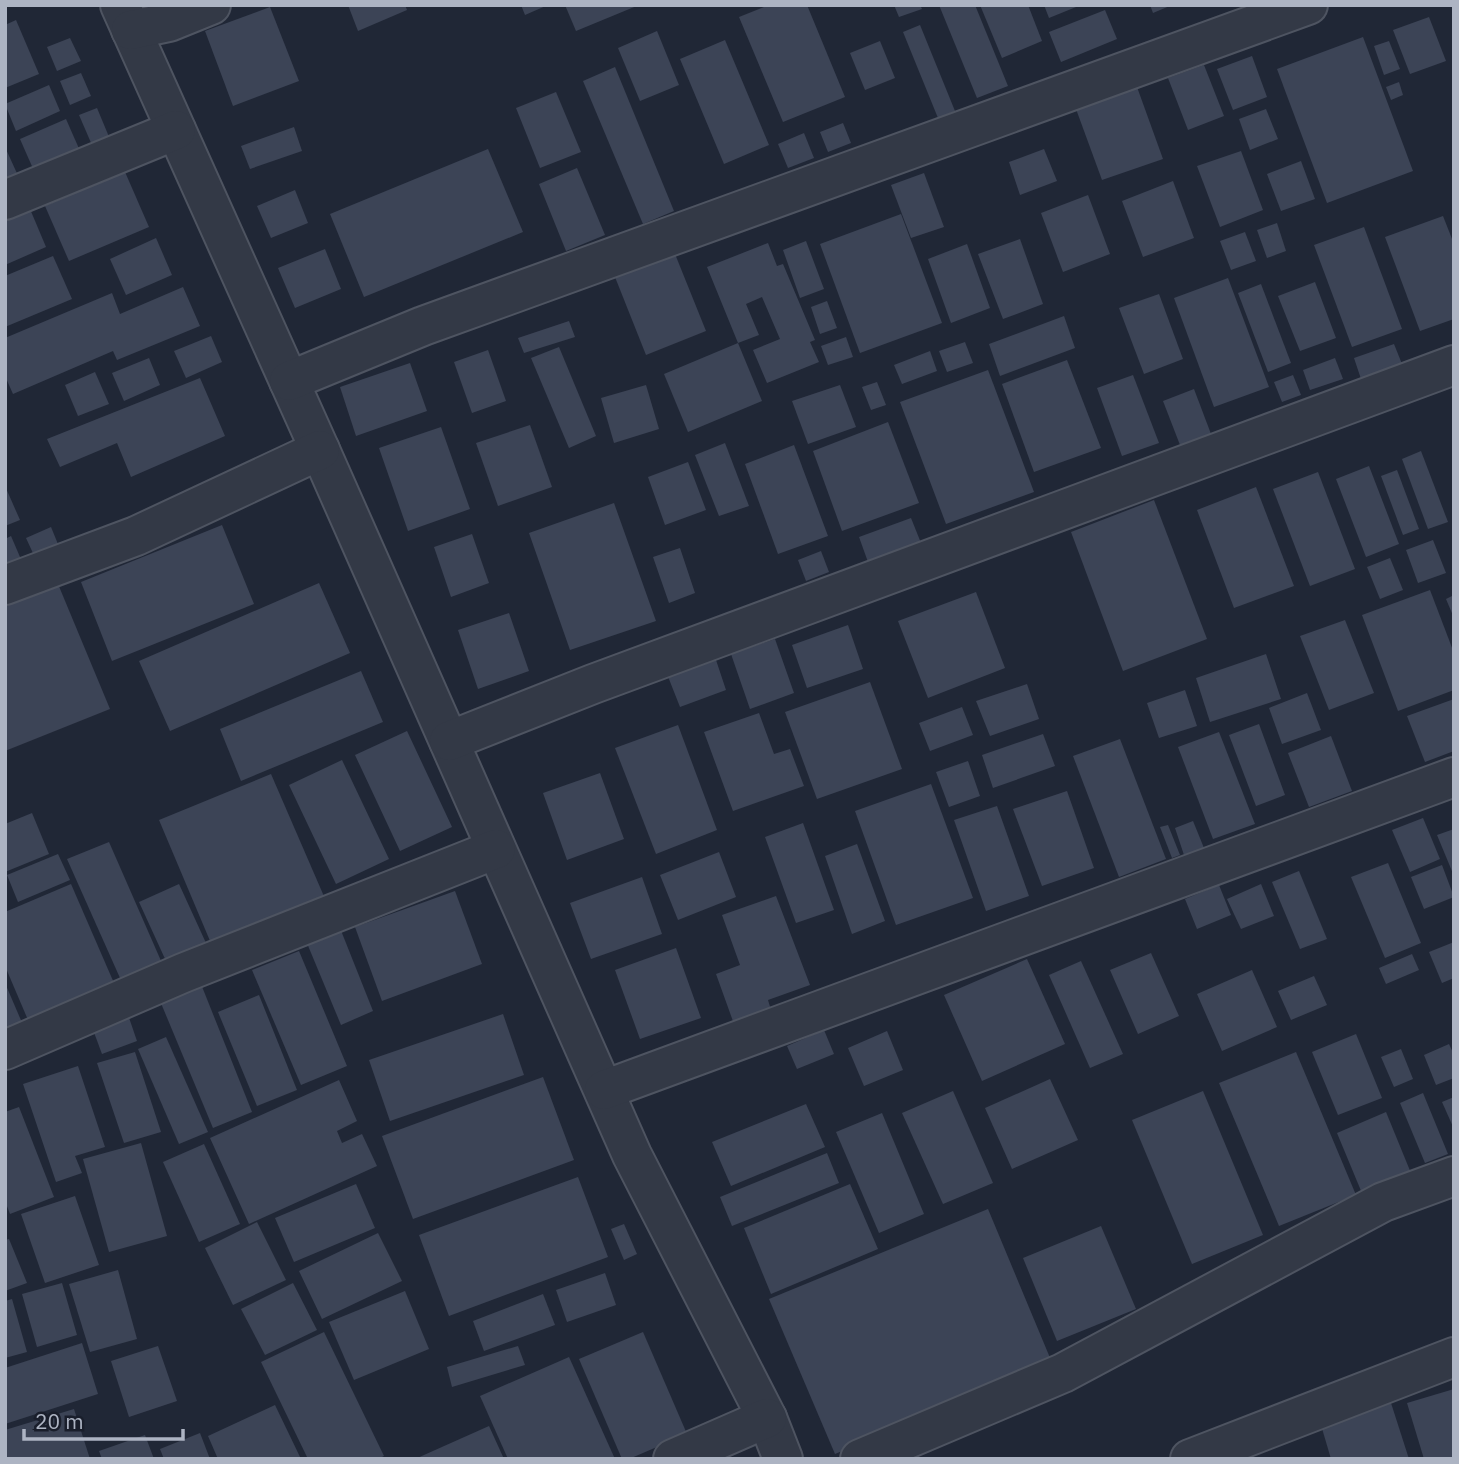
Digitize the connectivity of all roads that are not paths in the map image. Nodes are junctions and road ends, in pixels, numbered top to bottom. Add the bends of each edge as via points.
1 (211, 5) edge
2 (1308, 5) edge
3 (126, 18) edge
4 (176, 130) junction
5 (5, 200) edge
6 (1454, 365) edge
7 (289, 381) junction
8 (320, 450) junction
9 (5, 586) edge
10 (449, 741) junction
11 (1454, 778) edge
12 (496, 849) junction
13 (5, 1050) edge
14 (604, 1090) junction
15 (1454, 1176) edge
16 (1454, 1357) edge
17 (767, 1418) junction
18 (673, 1459) edge
19 (783, 1459) edge
20 (860, 1459) edge
21 (1190, 1459) edge

1 - 3 street via 169,22
2 - 7 street via 423,326
3 - 4 street
4 - 5 street
4 - 7 street
6 - 10 street
7 - 8 street
8 - 9 street via 136,536
8 - 10 street
10 - 12 street
11 - 14 street
12 - 13 street via 183,973
12 - 14 street
14 - 17 street
15 - 20 street via 1383,1202 1063,1373
16 - 21 street
17 - 18 street
17 - 19 street

